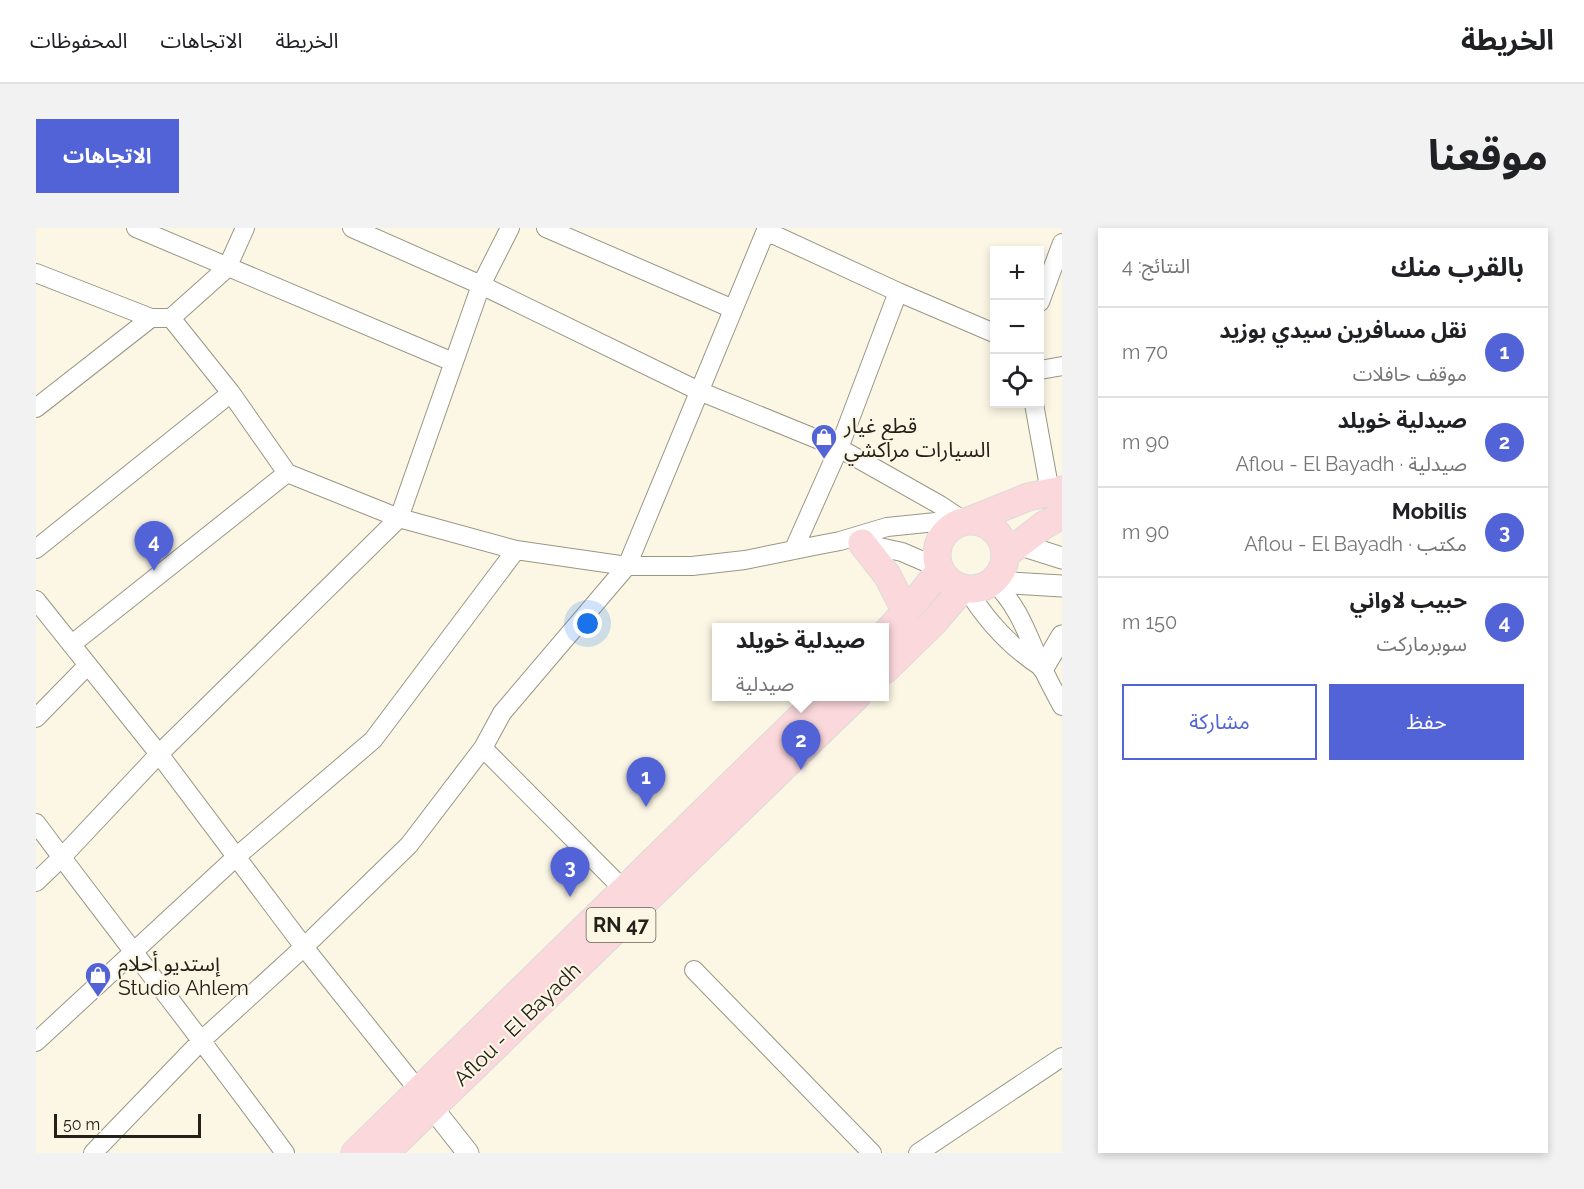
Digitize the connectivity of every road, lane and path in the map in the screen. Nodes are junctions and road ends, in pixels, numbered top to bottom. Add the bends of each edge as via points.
1 (136, 228) edge
2 (245, 228) edge
3 (352, 228) edge
4 (510, 228) edge
5 (546, 228) edge
6 (766, 230) edge
7 (1062, 243) edge
8 (227, 268) junction
9 (36, 273) edge
10 (481, 285) junction
11 (898, 292) junction
12 (1041, 300) edge
13 (733, 309) junction
14 (151, 318) junction
15 (171, 318) junction
16 (990, 331) edge
17 (453, 362) junction
18 (1062, 366) edge
19 (1044, 369) edge
20 (699, 391) junction
21 (231, 393) junction
22 (36, 408) edge
23 (1035, 408) edge
24 (840, 448) junction
25 (287, 473) junction
26 (1058, 499) edge
27 (399, 518) junction
28 (965, 521) junction
29 (851, 542) junction
30 (1009, 546) junction
31 (36, 549) edge
32 (794, 549) junction
33 (516, 550) junction
34 (1062, 558) edge
35 (627, 566) junction
36 (940, 569) junction
37 (994, 580) junction
38 (1062, 585) edge
39 (965, 589) junction
40 (36, 600) edge
41 (906, 612) junction
42 (889, 630) edge
43 (1062, 636) edge
44 (72, 644) junction
45 (88, 665) junction
46 (889, 665) edge
47 (1043, 668) junction
48 (818, 701) edge
49 (851, 701) edge
50 (1062, 706) edge
51 (36, 718) edge
52 (483, 748) junction
53 (159, 754) junction
54 (749, 785) junction
55 (36, 823) edge
56 (62, 857) junction
57 (236, 857) junction
58 (36, 882) edge
59 (632, 898) junction
60 (304, 947) junction
61 (133, 952) junction
62 (694, 970) dead end
63 (202, 1040) junction
64 (36, 1042) edge
65 (1062, 1057) edge
66 (425, 1098) junction
67 (93, 1153) edge
68 (285, 1153) edge
69 (355, 1153) edge
70 (385, 1153) edge
71 (468, 1153) edge
72 (872, 1153) edge
73 (918, 1153) edge

1 - 8 street
2 - 8 street
3 - 10 street
4 - 10 street
5 - 13 street
6 - 11 street
6 - 13 street
7 - 12 street
8 - 15 street
8 - 17 street
9 - 14 street
10 - 17 street
10 - 20 street
11 - 16 street
11 - 24 street
13 - 20 street
14 - 15 street
14 - 22 street
15 - 21 street
17 - 27 street
18 - 19 street
20 - 24 street
20 - 35 street
21 - 25 street
21 - 31 street
23 - 26 street
24 - 28 street
24 - 32 street
25 - 27 street
25 - 44 street
26 - 28 main road via 1009,504
26 - 30 main road via 1044,525
27 - 33 street
27 - 53 street
28 - 29 street via 887,527
28 - 30 main road via 989,526
28 - 36 main road via 944,533 939,541
29 - 32 street
29 - 36 street via 902,552
29 - 41 main road via 887,575
30 - 34 street
30 - 37 main road
32 - 35 street via 692,566
33 - 35 street
33 - 57 street via 374,740
35 - 52 street via 502,714
36 - 39 main road via 954,585
36 - 41 main road
37 - 38 street
37 - 39 main road via 976,589
37 - 47 street via 1014,604
39 - 46 main road
39 - 47 street via 992,625 1024,656
40 - 44 street
41 - 42 main road
43 - 47 street
44 - 45 street
45 - 51 street
45 - 53 street
47 - 50 street
48 - 54 main road, Aflou - El Bayadh / RN 47
49 - 54 main road, Aflou - El Bayadh / RN 47
52 - 59 street
52 - 60 street via 409,845
53 - 56 street
53 - 57 street
54 - 59 main road, Aflou - El Bayadh / RN 47
55 - 56 street
56 - 58 street
56 - 61 street
57 - 60 street
57 - 61 street
59 - 66 main road, Aflou - El Bayadh / RN 47
60 - 63 street
60 - 66 street
61 - 63 street
61 - 64 street
62 - 72 street
63 - 67 street
63 - 68 street
65 - 73 street
66 - 69 main road, Aflou - El Bayadh / RN 47
66 - 70 main road, Aflou - El Bayadh / RN 47
66 - 71 street

